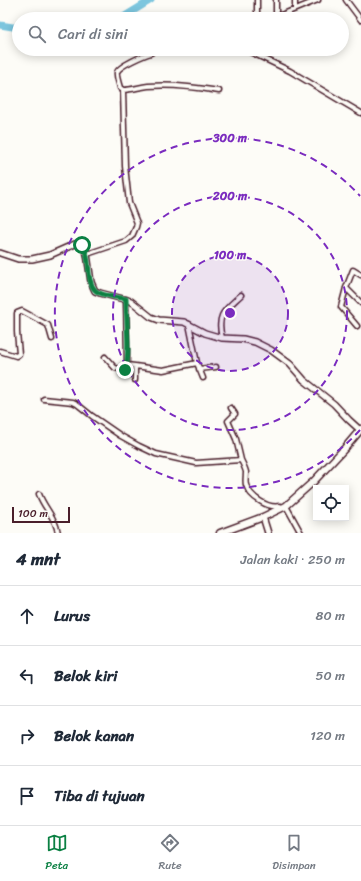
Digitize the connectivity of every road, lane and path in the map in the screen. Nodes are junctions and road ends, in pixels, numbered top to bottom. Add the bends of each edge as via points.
1 (257, 0) edge
2 (276, 0) edge
3 (295, 0) edge
4 (318, 0) edge
5 (346, 0) edge
6 (296, 9) junction
7 (256, 12) edge
8 (274, 12) edge
9 (288, 12) edge
10 (361, 20) edge
11 (142, 56) edge
12 (259, 56) edge
13 (123, 90) junction
14 (219, 91) dead end
15 (361, 113) edge
16 (0, 253) edge
17 (87, 254) junction
18 (361, 275) edge
19 (346, 288) junction
20 (241, 295) dead end
21 (126, 299) junction
22 (361, 303) edge
23 (189, 324) junction
24 (357, 326) dead end
25 (222, 338) junction
26 (52, 339) dead end
27 (0, 351) edge
28 (105, 357) dead end
29 (197, 363) junction
30 (127, 365) junction
31 (135, 366) junction
32 (216, 367) dead end
33 (200, 369) junction
34 (203, 378) dead end
35 (135, 380) dead end
36 (44, 399) dead end
37 (231, 408) dead end
38 (361, 429) edge
39 (242, 460) junction
40 (39, 494) dead end
41 (284, 507) junction
42 (263, 517) junction
43 (58, 533) edge
44 (220, 533) edge
45 (268, 533) edge
46 (301, 533) edge

1 - 7 street
2 - 8 street
3 - 6 street
4 - 6 street
5 - 10 street
6 - 9 street
11 - 13 street via 118,71 120,88
12 - 15 street via 290,71
13 - 14 street via 144,86 190,86
13 - 17 street via 125,166 129,203 137,223 132,236 126,241
16 - 17 street via 18,259 32,259 50,255 78,243 84,246
17 - 21 street via 91,282 95,291
18 - 19 street via 353,270
19 - 22 street
19 - 24 street via 341,307
20 - 25 street via 220,319
21 - 23 street via 156,319
21 - 30 street
23 - 25 street via 205,333
23 - 29 street
25 - 38 street via 255,342 281,356 304,380
26 - 27 street via 48,325 20,311 17,313 19,354 16,356
28 - 30 street via 116,369 124,370
29 - 31 street via 163,370
29 - 33 street
30 - 31 street
31 - 35 street
32 - 33 street
33 - 34 street
36 - 39 street via 73,402 121,436 156,454 196,463
37 - 39 street via 235,414 228,421
38 - 41 main road via 314,481
39 - 41 street via 250,492 265,504
40 - 43 street via 55,520
41 - 42 main road
41 - 46 street
42 - 44 main road
42 - 45 street

